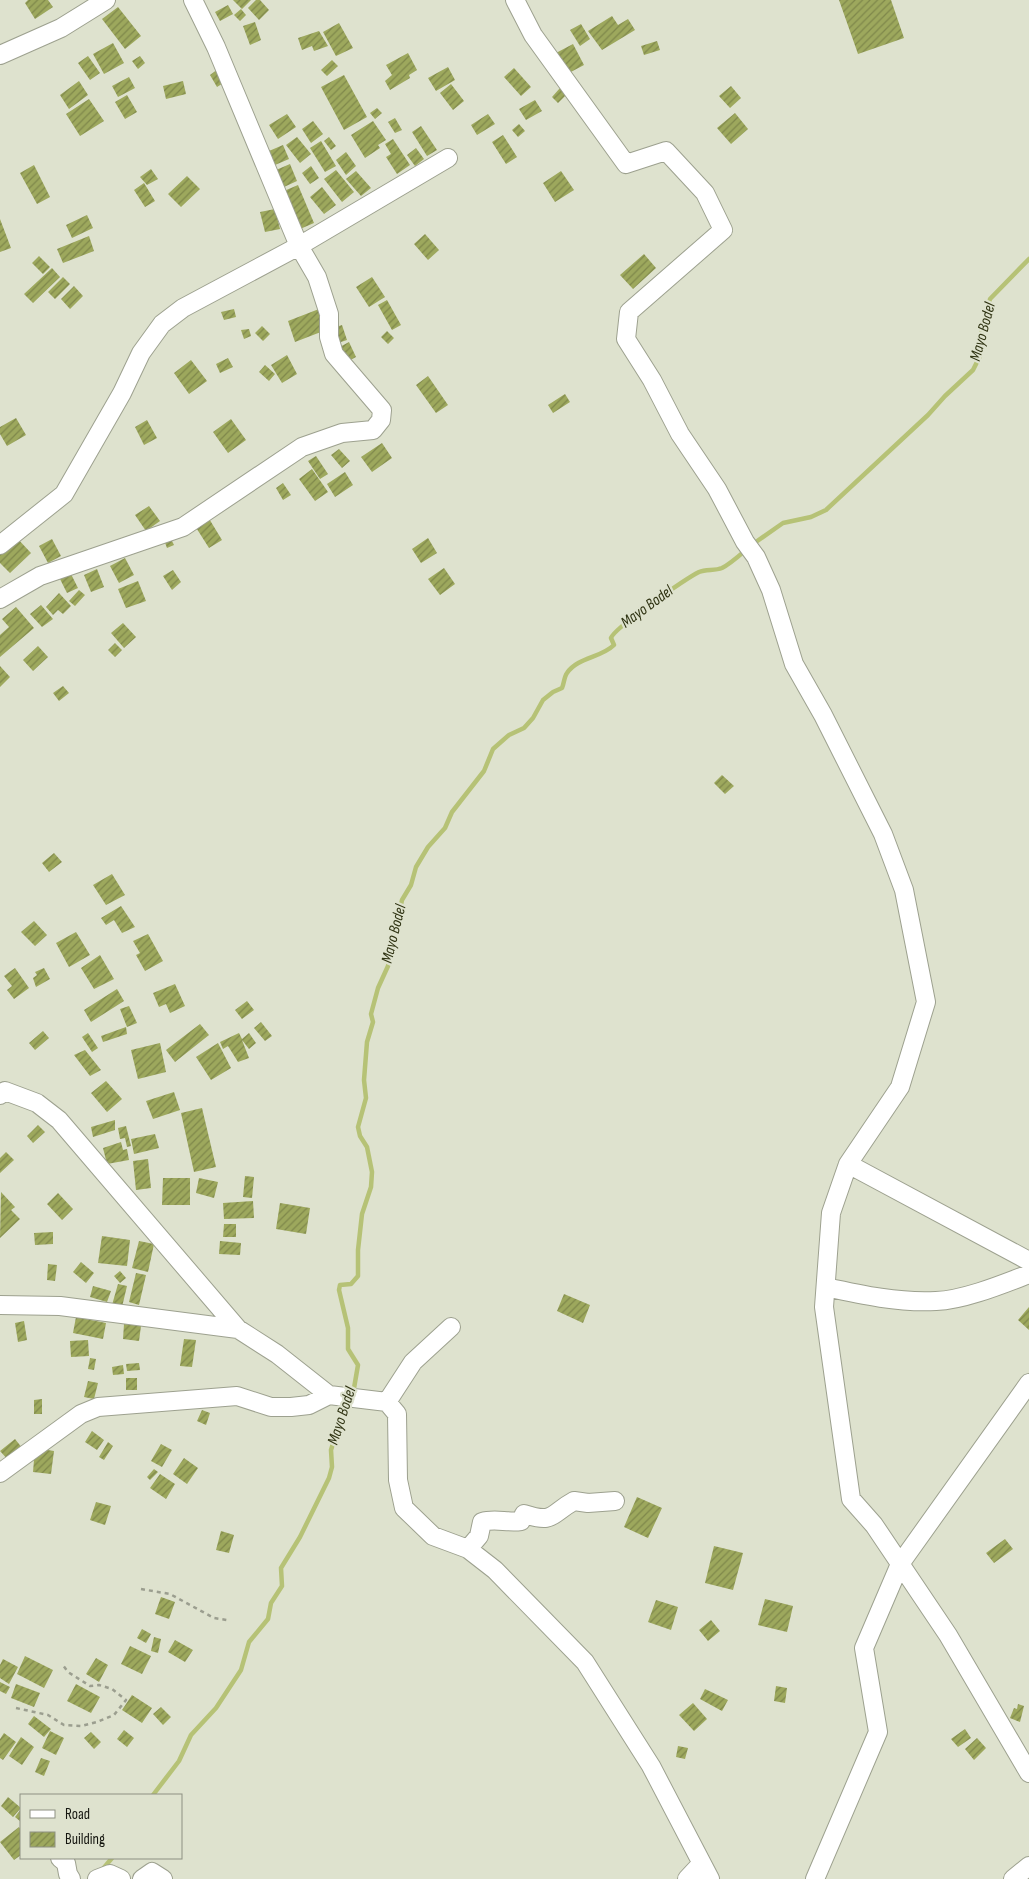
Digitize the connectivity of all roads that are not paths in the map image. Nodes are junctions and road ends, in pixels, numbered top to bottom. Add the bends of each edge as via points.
1 (106, 0) edge
2 (193, 0) edge
3 (514, 0) edge
4 (0, 54) edge
5 (448, 158) dead end
6 (299, 246) junction
7 (0, 545) edge
8 (0, 599) edge
9 (2, 1091) edge
10 (848, 1164) junction
11 (1029, 1261) edge
12 (1029, 1274) edge
13 (826, 1287) junction
14 (0, 1304) edge
15 (451, 1327) dead end
16 (238, 1329) junction
17 (1029, 1383) edge
18 (344, 1397) junction
19 (386, 1402) junction
20 (0, 1473) edge
21 (615, 1501) dead end
22 (468, 1549) junction
23 (900, 1564) junction
24 (1029, 1773) edge
25 (61, 1859) edge
26 (1029, 1866) edge
27 (705, 1871) edge
28 (100, 1878) edge
29 (71, 1879) edge
30 (121, 1879) edge
31 (142, 1879) edge
32 (163, 1879) edge
33 (687, 1879) edge
34 (815, 1879) edge
35 (1013, 1879) edge

1 - 4 street via 61,28
2 - 6 street via 216,47
3 - 10 street via 533,35 626,164 666,151 705,192 723,230 629,312 626,340 756,556 771,590 794,664 883,834 904,890 926,1002 900,1086
5 - 6 street
6 - 7 street via 183,308 162,324 141,353 64,494
6 - 8 street via 317,277 329,314 329,337 334,354 382,410 381,420 373,430 342,433 302,447 183,527 40,576
9 - 16 street via 37,1103 60,1120
10 - 11 street
10 - 13 street via 831,1212
12 - 13 street via 938,1301 895,1300
13 - 23 street via 824,1307 851,1498
14 - 16 street via 60,1306
15 - 19 street via 413,1362
16 - 18 street
17 - 23 street
18 - 19 street
18 - 20 street via 291,1408 271,1407 237,1396 98,1408 81,1414
19 - 22 street via 397,1414 398,1480 404,1508 433,1536
21 - 22 street via 588,1504 574,1501 551,1518 540,1519 524,1514 520,1521 508,1523 494,1519 482,1522 479,1536
22 - 27 street via 495,1570 585,1662 651,1766
23 - 24 street via 948,1635
23 - 34 street via 864,1648 878,1732
25 - 29 street via 66,1863
26 - 35 street
27 - 33 street
28 - 30 street via 110,1874
31 - 32 street via 152,1872

